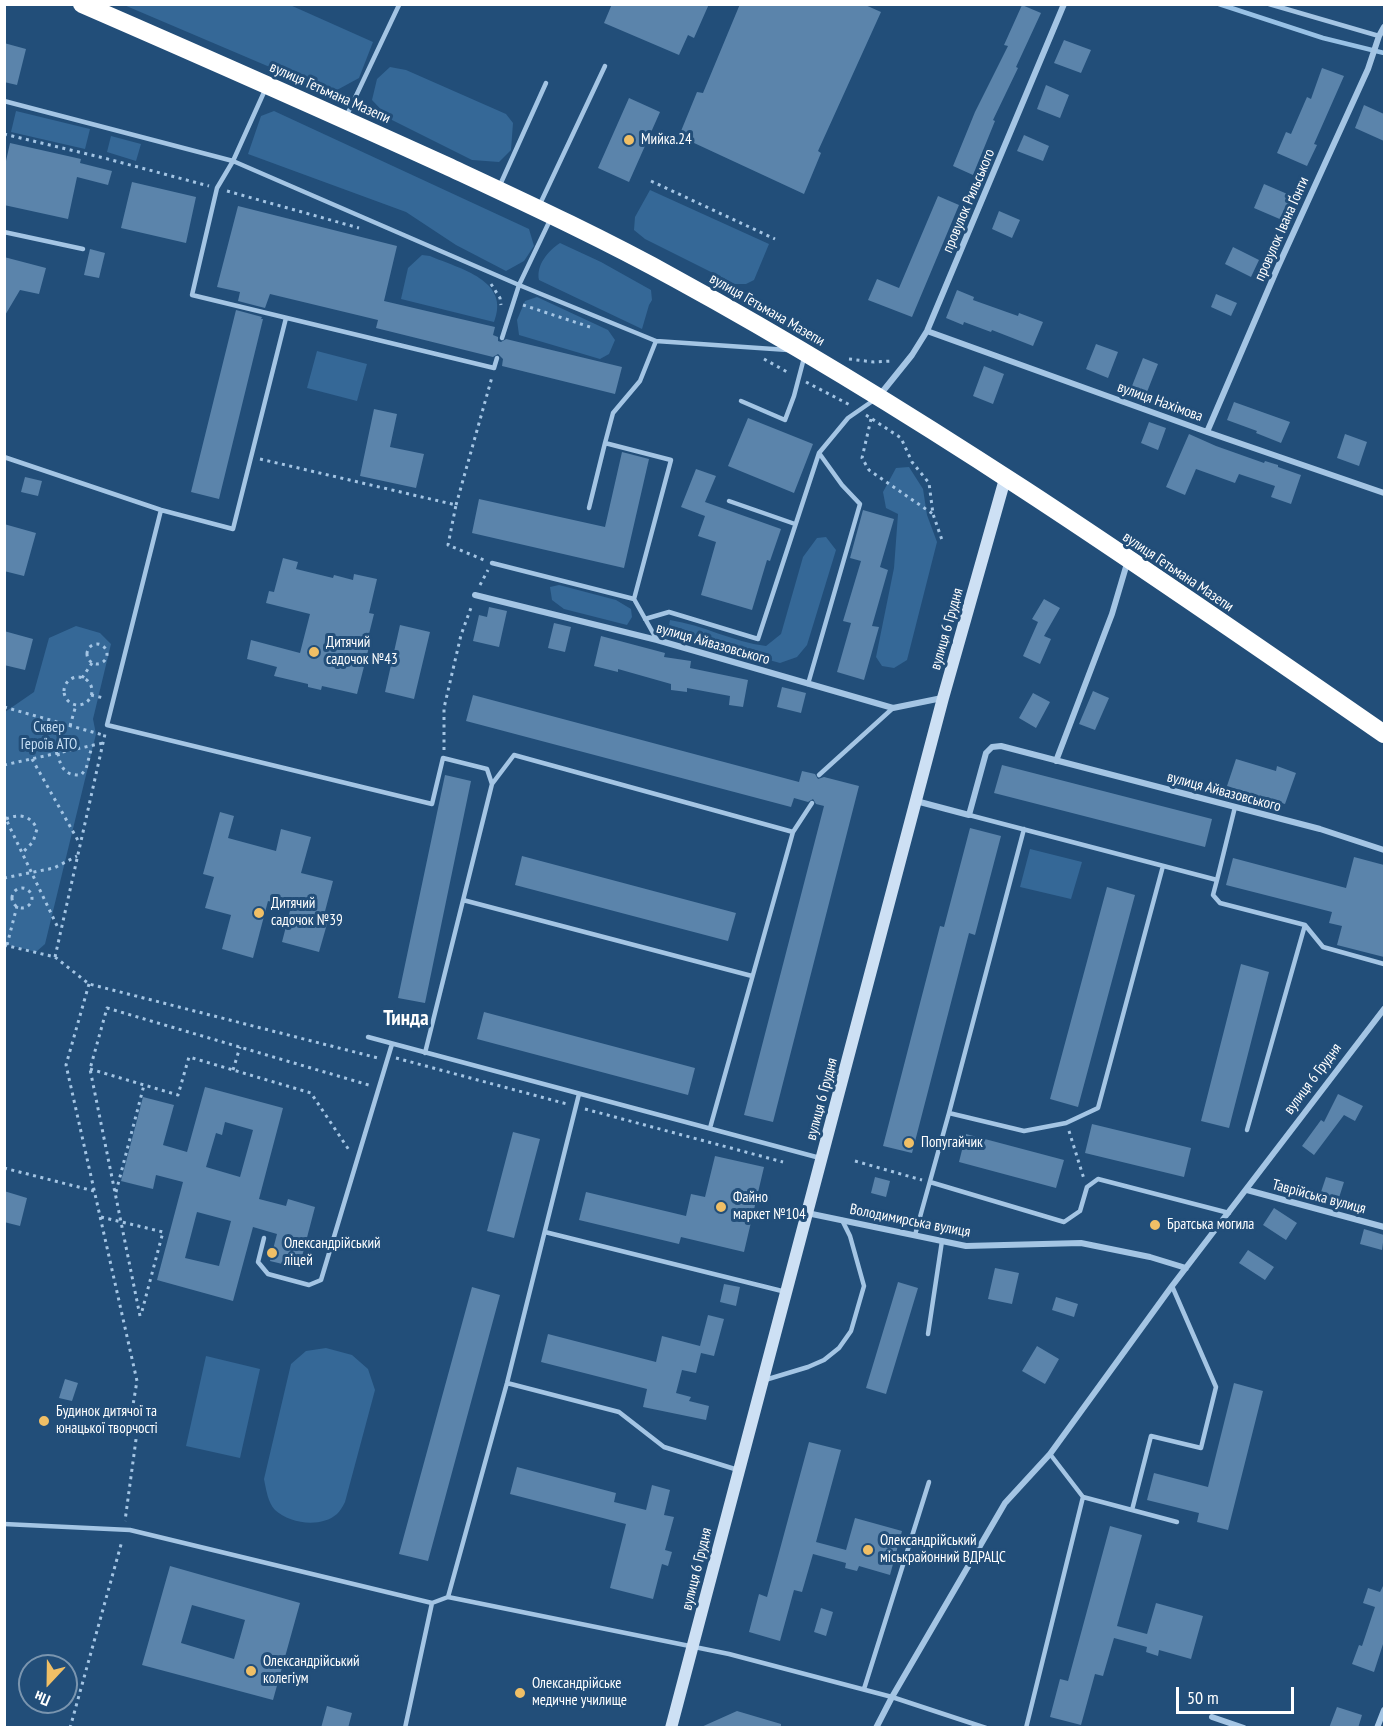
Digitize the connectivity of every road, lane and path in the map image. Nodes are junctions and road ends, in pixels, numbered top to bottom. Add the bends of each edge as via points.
1 (82, 4) edge
2 (1064, 4) edge
3 (1269, 4) edge
4 (399, 5) edge
5 (1384, 27) edge
6 (1382, 36) edge
7 (605, 66) dead end
8 (546, 83) dead end
9 (267, 85) junction
10 (4, 101) edge
11 (345, 119) junction
12 (4, 134) edge
13 (233, 161) junction
14 (651, 181) dead end
15 (217, 188) junction
16 (498, 190) junction
17 (545, 212) junction
18 (368, 231) dead end
19 (4, 232) edge
20 (775, 239) dead end
21 (83, 249) dead end
22 (486, 277) dead end
23 (519, 285) junction
24 (502, 312) dead end
25 (286, 318) junction
26 (927, 331) junction
27 (502, 338) dead end
28 (657, 341) junction
29 (805, 352) junction
30 (497, 358) dead end
31 (494, 368) junction
32 (829, 396) dead end
33 (879, 396) junction
34 (741, 401) dead end
35 (860, 410) junction
36 (871, 419) junction
37 (1207, 432) junction
38 (605, 443) junction
39 (819, 453) junction
40 (4, 457) edge
41 (250, 457) junction
42 (1005, 479) junction
43 (1384, 493) edge
44 (729, 501) dead end
45 (456, 505) junction
46 (589, 508) dead end
47 (161, 510) junction
48 (933, 514) junction
49 (795, 524) junction
50 (942, 540) dead end
51 (1128, 560) junction
52 (492, 563) junction
53 (475, 595) junction
54 (634, 599) junction
55 (645, 619) junction
56 (657, 640) junction
57 (92, 663) junction
58 (82, 678) junction
59 (808, 684) junction
60 (943, 698) junction
61 (76, 705) junction
62 (4, 707) edge
63 (892, 708) junction
64 (107, 725) junction
65 (70, 726) junction
66 (105, 735) junction
67 (1384, 735) edge
68 (103, 743) junction
69 (92, 746) junction
70 (58, 753) junction
71 (443, 758) junction
72 (32, 759) junction
73 (1056, 761) junction
74 (4, 765) edge
75 (819, 775) dead end
76 (492, 784) junction
77 (916, 801) junction
78 (812, 803) dead end
79 (1234, 807) junction
80 (969, 814) junction
81 (5, 817) edge
82 (1024, 829) junction
83 (793, 832) junction
84 (80, 845) junction
85 (1384, 849) edge
86 (22, 853) junction
87 (78, 856) junction
88 (1162, 866) junction
89 (32, 874) junction
90 (4, 878) edge
91 (1217, 880) junction
92 (38, 888) junction
93 (31, 892) junction
94 (464, 900) junction
95 (18, 906) junction
96 (1305, 925) junction
97 (60, 932) junction
98 (6, 945) edge
99 (55, 957) junction
100 (1384, 964) edge
101 (752, 976) junction
102 (89, 984) junction
103 (1384, 1009) edge
104 (368, 1037) dead end
105 (392, 1044) junction
106 (240, 1047) junction
107 (425, 1053) junction
108 (389, 1056) junction
109 (90, 1069) junction
110 (234, 1070) junction
111 (144, 1085) junction
112 (379, 1088) junction
113 (579, 1094) junction
114 (576, 1106) junction
115 (949, 1113) junction
116 (1066, 1123) junction
117 (710, 1128) junction
118 (1247, 1131) dead end
119 (822, 1158) junction
120 (357, 1161) junction
121 (855, 1161) dead end
122 (783, 1162) dead end
123 (4, 1168) edge
124 (930, 1182) junction
125 (1087, 1188) junction
126 (1247, 1190) junction
127 (94, 1191) junction
128 (115, 1194) junction
129 (807, 1213) junction
130 (1229, 1213) junction
131 (100, 1217) junction
132 (842, 1220) junction
133 (121, 1222) junction
134 (1384, 1227) edge
135 (544, 1232) junction
136 (915, 1235) junction
137 (264, 1238) dead end
138 (942, 1241) junction
139 (1186, 1268) junction
140 (1172, 1286) junction
141 (786, 1292) junction
142 (928, 1334) dead end
143 (762, 1381) junction
144 (507, 1383) junction
145 (1050, 1454) junction
146 (738, 1470) junction
147 (929, 1482) dead end
148 (1083, 1497) junction
149 (1132, 1510) junction
150 (125, 1521) dead end
151 (1178, 1522) dead end
152 (4, 1524) edge
153 (122, 1541) dead end
154 (448, 1597) junction
155 (432, 1603) junction
156 (693, 1646) junction
157 (864, 1689) junction
158 (892, 1696) junction
159 (1384, 1710) edge
160 (1212, 1717) dead end
161 (70, 1728) edge
162 (405, 1728) edge
163 (671, 1728) edge
164 (876, 1728) edge
165 (986, 1728) edge
166 (1026, 1728) edge
167 (1244, 1728) edge
168 (1377, 1728) edge

1 - 9 highway, вулиця Гетьмана Мазепи
2 - 26 street, провулок Рильського
3 - 6 lane
4 - 11 lane
5 - 6 street, провулок Івана Ґонти
6 - 37 street, провулок Івана Ґонти
7 - 17 lane
8 - 16 lane
9 - 11 highway, вулиця Гетьмана Мазепи
9 - 13 lane
10 - 13 lane
11 - 16 highway, вулиця Гетьмана Мазепи
12 - 15 path
13 - 15 lane
13 - 23 lane
14 - 20 path
15 - 18 path
15 - 25 lane via 192,295
16 - 17 highway, вулиця Гетьмана Мазепи
17 - 23 lane
17 - 29 highway, вулиця Гетьмана Мазепи via 675,278
19 - 21 lane
22 - 24 path via 500,298
23 - 27 lane
23 - 28 lane
25 - 31 lane
25 - 41 lane
26 - 33 street, провулок Рильського
26 - 37 street, вулиця Нахімова
28 - 29 lane
28 - 38 lane via 640,381 613,413
29 - 33 highway, вулиця Гетьмана Мазепи
29 - 34 lane via 785,420
30 - 31 lane
31 - 45 path
32 - 35 path
33 - 35 lane
33 - 42 highway, вулиця Гетьмана Мазепи
35 - 36 path
35 - 39 lane via 848,418
36 - 48 path via 901,438 912,462 929,483
36 - 48 path via 862,458 869,470
37 - 43 street, вулиця Нахімова
38 - 46 lane
38 - 54 lane via 671,460
39 - 49 lane
39 - 59 lane via 860,504
40 - 47 lane
41 - 45 path
41 - 47 lane via 233,529
42 - 51 highway, вулиця Гетьмана Мазепи
42 - 60 street, вулиця 6 Грудня
44 - 49 lane
45 - 52 path via 448,545
47 - 64 lane
48 - 50 path
49 - 55 lane via 758,639 669,612
51 - 67 highway, вулиця Гетьмана Мазепи
51 - 73 street via 1112,614
52 - 53 path
52 - 54 lane
53 - 56 street, вулиця Айвазовського
53 - 71 path via 444,708
54 - 55 lane
55 - 56 lane
56 - 59 street, вулиця Айвазовського
57 - 57 path via 102,663 106,658 100,645 87,651
57 - 58 path
58 - 61 path via 91,687 91,695 84,704
58 - 61 path via 69,680 64,688 68,701
59 - 63 street, вулиця Айвазовського
60 - 63 street, вулиця Айвазовського
60 - 77 street, вулиця 6 Грудня
61 - 65 path
62 - 65 path
63 - 75 lane
64 - 66 path
64 - 71 lane via 432,804
65 - 66 path
66 - 68 path
68 - 69 path
68 - 84 path
69 - 70 path
69 - 70 path via 81,775 66,773
70 - 72 path
71 - 76 lane via 487,769
72 - 74 path
72 - 84 path
73 - 79 street, вулиця Айвазовського
73 - 80 street, вулиця Айвазовського via 992,747 986,753
76 - 83 lane via 514,755
76 - 94 lane
77 - 80 street
77 - 119 street, вулиця 6 Грудня
78 - 83 lane
79 - 85 street, вулиця Айвазовського
79 - 91 lane
80 - 82 lane
81 - 86 path
81 - 86 path via 25,816 33,820 37,830 33,842
82 - 88 lane
82 - 115 lane
83 - 101 lane
84 - 87 path
86 - 89 path
87 - 89 path
87 - 97 path
88 - 91 lane
88 - 116 lane via 1098,1108
89 - 90 path
89 - 92 path
91 - 96 lane via 1213,895 1220,903
92 - 93 path
92 - 97 path
93 - 95 path via 30,905
93 - 95 path via 22,888 14,892 13,902
94 - 101 lane
94 - 107 lane
95 - 98 path
96 - 100 lane via 1323,947
96 - 118 lane
97 - 99 path
98 - 99 path
99 - 102 path
101 - 117 lane
102 - 108 path via 378,1058
102 - 127 path via 66,1065
103 - 126 street, вулиця 6 Грудня
104 - 105 lane
105 - 107 lane
105 - 108 lane
106 - 109 path via 107,1008
106 - 110 path
106 - 112 path
107 - 113 lane
108 - 112 lane
108 - 114 path
109 - 111 path
109 - 128 path
110 - 111 path via 189,1057 178,1095
110 - 120 path via 311,1094
111 - 128 path
112 - 120 lane
113 - 114 lane
113 - 117 lane
114 - 122 path
114 - 135 lane
115 - 116 lane via 1024,1131
115 - 124 lane
116 - 125 path
117 - 119 lane
119 - 129 street, вулиця 6 Грудня
120 - 137 lane via 321,1280 309,1285 268,1274 258,1262
121 - 124 path
123 - 127 path
124 - 125 lane via 1064,1222 1080,1211
124 - 136 lane
125 - 130 lane via 1098,1179
126 - 130 street, вулиця 6 Грудня
126 - 134 street, Таврійська вулиця
127 - 131 path
128 - 133 path
129 - 132 street, Володимирська вулиця
129 - 141 street, вулиця 6 Грудня
130 - 139 street, вулиця 6 Грудня
131 - 133 path
131 - 150 path via 137,1381 129,1429 137,1432
132 - 136 street, Володимирська вулиця
132 - 143 lane via 864,1286 851,1331 824,1360
133 - 133 path via 138,1306 140,1316 163,1232
135 - 141 lane
135 - 144 lane
136 - 138 street, Володимирська вулиця
138 - 139 street, Володимирська вулиця via 966,1246 1081,1243
138 - 142 lane
139 - 140 street, вулиця 6 Грудня
140 - 145 street, вулиця 6 Грудня
140 - 149 lane via 1216,1387 1201,1448 1151,1436
141 - 143 street, вулиця 6 Грудня
143 - 146 street, вулиця 6 Грудня
144 - 146 lane via 619,1412 664,1447
144 - 154 lane
145 - 148 lane
145 - 158 street, вулиця 6 Грудня via 1005,1503
146 - 156 street, вулиця 6 Грудня
147 - 157 lane
148 - 149 lane
148 - 166 lane
149 - 151 lane
152 - 155 lane via 129,1530
153 - 161 path
154 - 155 lane
154 - 156 lane
155 - 162 lane
156 - 157 lane
156 - 163 street, вулиця 6 Грудня
157 - 158 lane
158 - 164 street, вулиця 6 Грудня
158 - 165 lane
159 - 168 street
160 - 167 street

